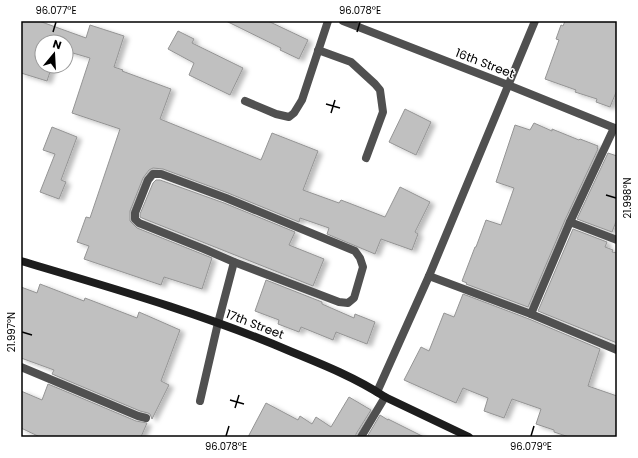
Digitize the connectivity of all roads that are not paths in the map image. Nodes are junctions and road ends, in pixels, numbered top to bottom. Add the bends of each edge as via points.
1 (328, 21) edge
2 (343, 21) edge
3 (535, 21) edge
4 (318, 50) junction
5 (508, 85) junction
6 (245, 101) dead end
7 (616, 128) edge
8 (366, 158) dead end
9 (570, 222) junction
10 (617, 240) edge
11 (21, 261) edge
12 (234, 262) junction
13 (429, 276) junction
14 (531, 314) junction
15 (218, 323) junction
16 (617, 350) edge
17 (21, 367) edge
18 (377, 392) junction
19 (385, 397) junction
20 (200, 401) dead end
21 (146, 418) dead end
22 (361, 437) edge
23 (469, 437) edge

1 - 4 street
2 - 5 street, 16th Street
3 - 5 street
4 - 6 street via 302,100 289,117
4 - 8 street via 351,62 380,90 383,112
5 - 7 street, 16th Street
5 - 13 street
7 - 9 street
9 - 10 street
9 - 14 street
11 - 15 street, 17th Street via 153,300
12 - 12 street via 339,302 348,303 354,298 363,267 355,251 226,198 161,174 152,174 134,213 135,219 139,223
12 - 15 street
13 - 14 street
13 - 18 street
14 - 16 street
15 - 18 street, 17th Street via 327,366
15 - 20 street
17 - 21 street
18 - 19 street, 17th Street
19 - 22 street
19 - 23 street, 17th Street

